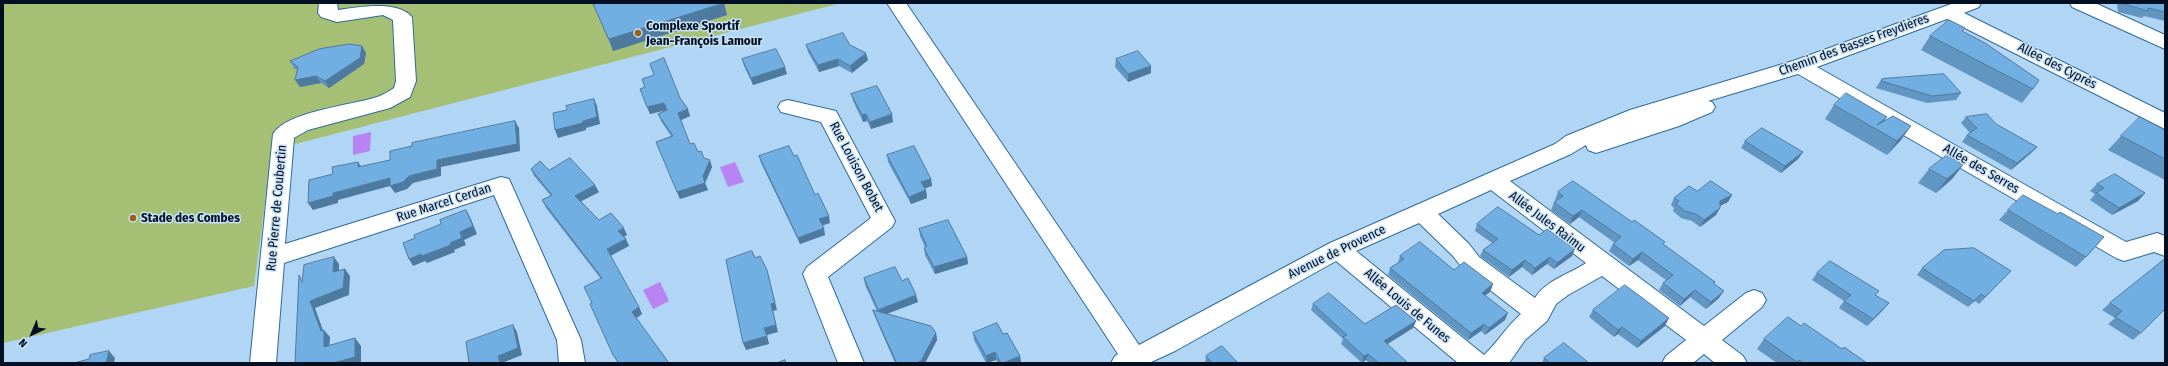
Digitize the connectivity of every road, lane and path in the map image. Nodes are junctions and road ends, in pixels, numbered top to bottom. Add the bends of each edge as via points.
1 (328, 3) edge
2 (896, 3) edge
3 (1972, 3) edge
4 (2079, 3) edge
5 (355, 8) edge
6 (1948, 12) junction
7 (2165, 43) edge
8 (1800, 66) junction
9 (788, 107) dead end
10 (2165, 122) edge
11 (1559, 150) joint
12 (1493, 180) junction
13 (1423, 212) junction
14 (2165, 247) edge
15 (1338, 249) junction
16 (273, 257) junction
17 (1602, 264) junction
18 (1754, 300) dead end
19 (1538, 314) junction
20 (1703, 340) junction
21 (1129, 361) edge
22 (263, 363) edge
23 (572, 363) edge
24 (851, 363) edge
25 (1476, 363) edge
26 (1492, 363) edge
27 (1675, 363) edge
28 (1734, 363) edge

1 - 5 street via 328,13 337,16
2 - 21 street
3 - 6 street, Chemin des Basses Freydières
4 - 7 street
5 - 16 street, Rue Pierre de Coubertin via 385,9 402,17 406,81 403,92 383,103 301,124 284,134
6 - 8 street, Chemin des Basses Freydières
6 - 10 street, Allée des Cyprès
8 - 11 street, Chemin des Basses Freydières via 1759,78 1736,93 1672,121 1589,147
8 - 14 street, Allée des Serres via 2124,252 2157,242
9 - 24 street, Rue Louison Bobet via 829,116 884,222 815,274
11 - 12 street, Avenue de Provence
12 - 13 street, Avenue de Provence
12 - 17 street, Allée Jules Raimu
13 - 15 street, Avenue de Provence
13 - 19 street via 1476,268
15 - 21 street, Avenue de Provence via 1166,344
15 - 25 street, Allée Louis de Funes
16 - 22 street, Rue Pierre de Coubertin
16 - 23 street, Rue Marcel Cerdan via 501,185 569,340
17 - 19 street via 1548,297
17 - 20 street, Allée Jules Raimu
18 - 20 street
19 - 26 street via 1516,333 1502,354
20 - 27 street
20 - 28 street, Allée Jules Raimu

